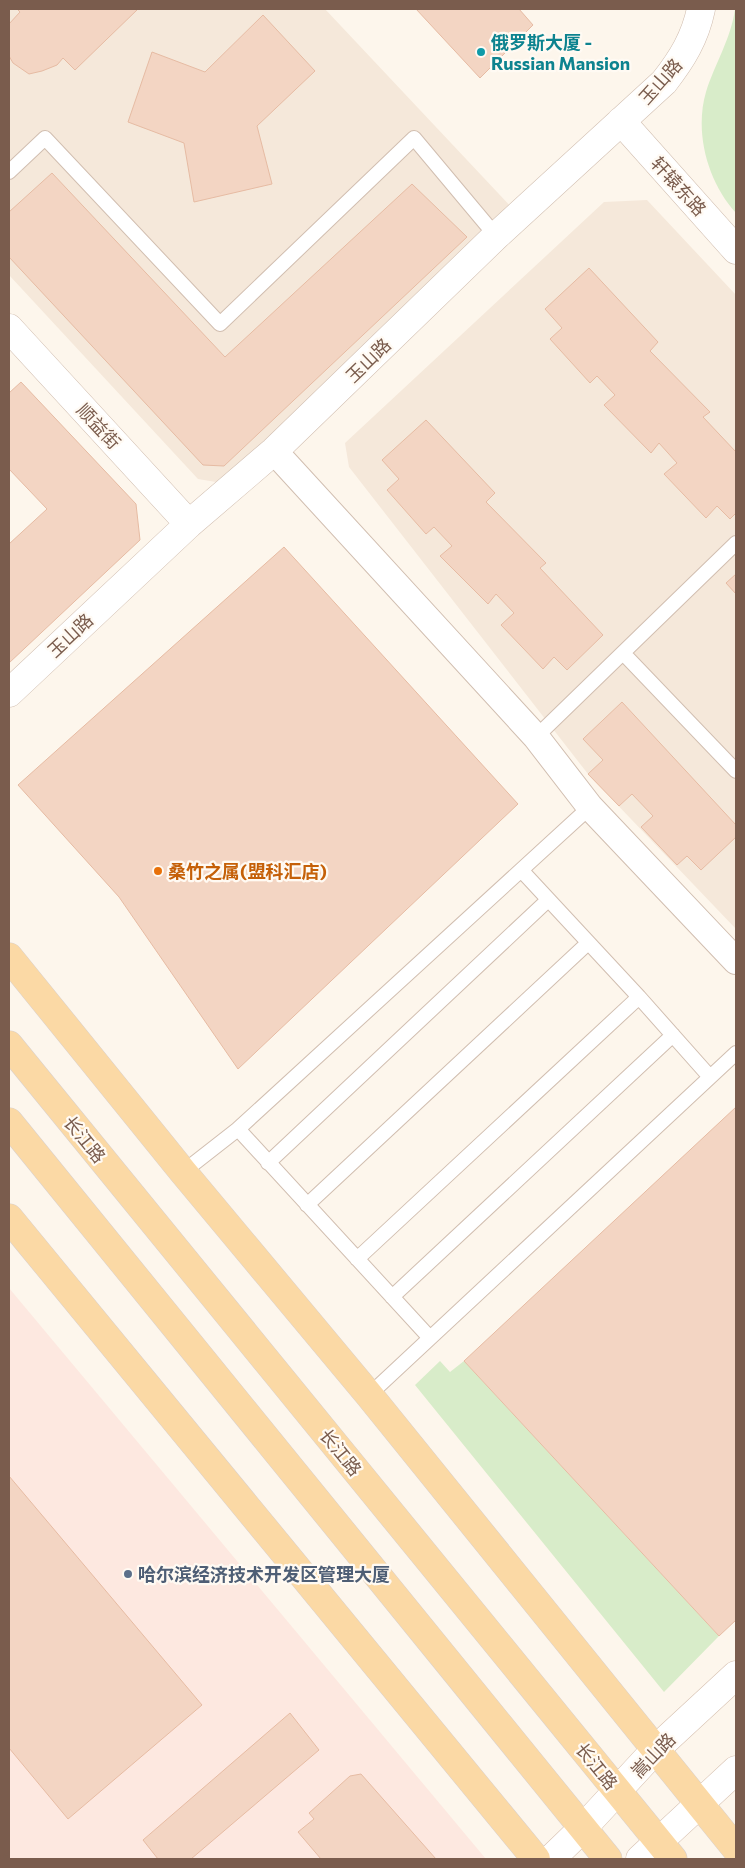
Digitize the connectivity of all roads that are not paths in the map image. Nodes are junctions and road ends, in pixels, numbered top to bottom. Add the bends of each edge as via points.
1 (700, 9) edge
2 (621, 121) junction
3 (9, 172) edge
4 (496, 236) junction
5 (736, 250) edge
6 (9, 328) edge
7 (274, 451) junction
8 (189, 524) junction
9 (736, 543) edge
10 (623, 653) junction
11 (9, 693) edge
12 (536, 738) junction
13 (736, 771) edge
14 (590, 807) junction
15 (522, 871) junction
16 (548, 900) junction
17 (588, 943) junction
18 (9, 957) edge
19 (736, 961) edge
20 (639, 997) junction
21 (673, 1036) junction
22 (9, 1045) edge
23 (736, 1053) edge
24 (710, 1077) junction
25 (9, 1122) edge
26 (238, 1129) junction
27 (268, 1163) junction
28 (183, 1172) junction
29 (307, 1205) junction
30 (9, 1218) edge
31 (357, 1259) junction
32 (392, 1297) junction
33 (430, 1338) junction
34 (369, 1395) junction
35 (736, 1675) edge
36 (656, 1749) junction
37 (736, 1770) edge
38 (618, 1791) junction
39 (700, 1804) junction
40 (583, 1828) junction
41 (736, 1849) edge
42 (657, 1853) edge
43 (536, 1859) edge
44 (550, 1859) edge
45 (608, 1859) edge

1 - 2 street, 玉山路 via 696,30 676,68
2 - 4 street, 玉山路
2 - 5 street, 轩辕东路
3 - 4 lane via 45,138 220,324 414,138
4 - 7 street, 玉山路
6 - 8 street, 顺益街
7 - 8 street, 玉山路
7 - 12 street
8 - 11 street, 玉山路
9 - 10 lane
10 - 12 lane
10 - 13 lane
12 - 14 street
14 - 15 lane
14 - 19 street
15 - 16 lane
15 - 26 lane
16 - 17 lane
16 - 27 lane
17 - 20 lane
17 - 29 lane
18 - 28 main road
20 - 21 lane
20 - 31 lane
21 - 24 lane
21 - 32 lane
22 - 38 main road, 长江路
23 - 24 lane
24 - 33 lane
25 - 40 main road
26 - 27 lane
26 - 28 lane
27 - 29 lane
28 - 34 main road
29 - 31 lane
30 - 43 main road
31 - 32 lane
32 - 33 lane
33 - 34 lane
34 - 36 main road
35 - 36 street, 嵩山路
36 - 38 street, 嵩山路
36 - 39 main road
37 - 39 street
38 - 40 street, 嵩山路
38 - 42 main road, 长江路
39 - 41 main road
39 - 42 street
40 - 44 street, 嵩山路
40 - 45 main road

